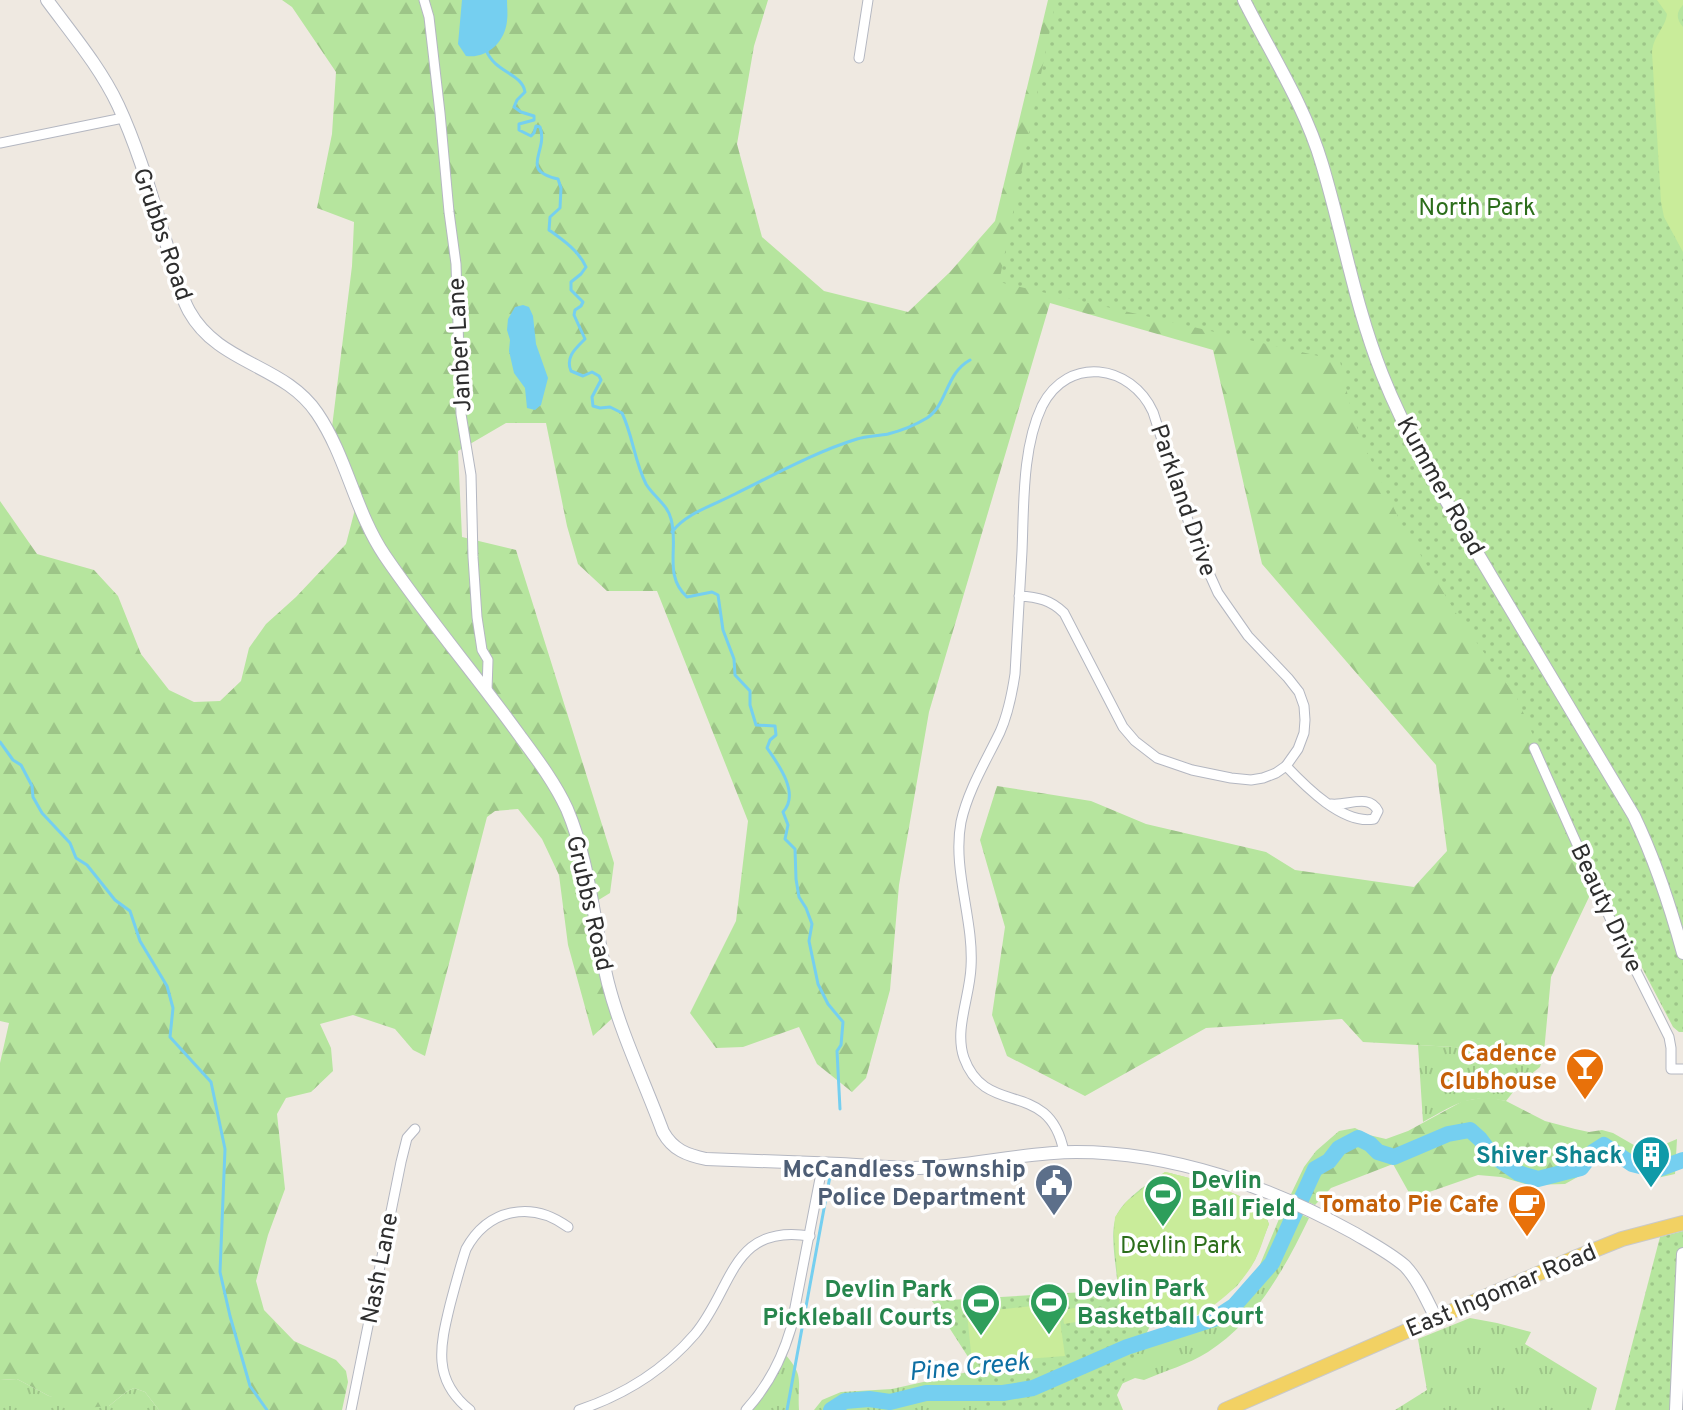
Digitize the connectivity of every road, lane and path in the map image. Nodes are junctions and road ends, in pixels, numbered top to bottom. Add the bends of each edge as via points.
1 (47, 0) edge
2 (424, 0) edge
3 (868, 0) edge
4 (1244, 0) edge
5 (859, 58) dead end
6 (123, 118) junction
7 (0, 143) edge
8 (1019, 596) junction
9 (487, 690) junction
10 (1534, 748) dead end
11 (1286, 766) junction
12 (1331, 804) dead end
13 (1683, 953) edge
14 (1683, 1069) edge
15 (415, 1129) dead end
16 (1064, 1152) junction
17 (823, 1163) junction
18 (1683, 1223) edge
19 (568, 1227) dead end
20 (810, 1236) junction
21 (1683, 1254) edge
22 (1436, 1318) junction
23 (351, 1410) edge
24 (470, 1410) edge
25 (579, 1410) edge
26 (746, 1410) edge
27 (1225, 1410) edge
28 (1676, 1410) edge

1 - 6 street, Grubbs Road via 96,67
2 - 9 street, Janber Lane via 456,264 461,414 471,475 477,617 488,660
3 - 5 street
4 - 13 street, Kummer Road via 1309,128 1365,326 1399,414 1634,816 1668,898
6 - 7 street
6 - 9 street, Grubbs Road via 188,310 206,335 302,394 317,413 369,530
8 - 11 street via 1042,599 1064,613 1123,727 1148,752 1181,767 1244,780 1258,780
8 - 11 street, Parkland Drive via 1027,470 1041,409 1053,391 1074,376 1100,372 1124,378 1141,391 1153,412 1200,555 1218,593 1248,636 1299,692 1305,728
8 - 16 street, Parkland Drive via 1009,704 960,828 972,954 961,1040 964,1056 981,1083 1048,1115
9 - 17 street, Grubbs Road via 566,808 613,1000 667,1140 679,1151 706,1159
10 - 14 street, Beauty Drive via 1669,1037 1671,1069
11 - 12 street
15 - 23 street, Nash Lane via 401,1162
16 - 17 street, Grubbs Road via 921,1168
16 - 22 street, Grubbs Road via 1169,1162 1311,1211 1405,1266
17 - 20 street
18 - 22 main road, East Ingomar Road via 1602,1247
19 - 24 street via 545,1214 511,1212 487,1223 466,1249 441,1356 451,1389
20 - 25 street via 780,1234 750,1248 702,1324 670,1358 630,1388
20 - 26 street via 788,1340 771,1377
21 - 28 street
22 - 27 main road, East Ingomar Road

